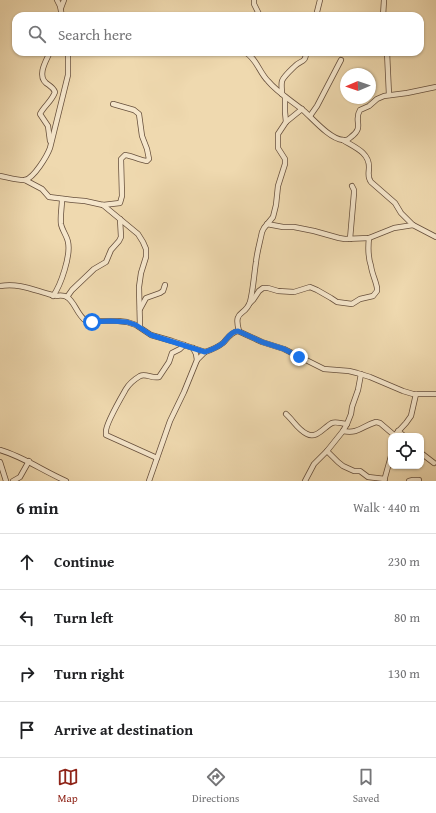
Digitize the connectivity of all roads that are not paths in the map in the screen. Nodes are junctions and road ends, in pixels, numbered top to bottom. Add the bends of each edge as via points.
1 (57, 0) edge
2 (64, 0) edge
3 (254, 0) edge
4 (320, 0) edge
5 (384, 0) edge
6 (61, 8) junction
7 (62, 12) edge
8 (258, 12) edge
9 (317, 12) edge
10 (383, 12) edge
11 (48, 56) edge
12 (68, 56) edge
13 (252, 56) edge
14 (306, 56) edge
15 (387, 56) edge
16 (342, 60) dead end
17 (436, 86) edge
18 (389, 95) junction
19 (283, 96) junction
20 (113, 104) dead end
21 (302, 110) junction
22 (310, 116) junction
23 (286, 122) junction
24 (343, 140) junction
25 (50, 148) junction
26 (0, 176) edge
27 (25, 180) junction
28 (352, 186) dead end
29 (62, 199) junction
30 (103, 205) junction
31 (120, 219) junction
32 (267, 224) junction
33 (413, 224) junction
34 (436, 237) edge
35 (369, 238) junction
36 (350, 239) junction
37 (165, 285) dead end
38 (0, 286) edge
39 (53, 296) junction
40 (67, 297) junction
41 (250, 303) junction
42 (140, 309) junction
43 (140, 327) junction
44 (239, 331) junction
45 (184, 345) junction
46 (192, 348) junction
47 (205, 352) junction
48 (197, 360) junction
49 (360, 374) junction
50 (416, 394) junction
51 (436, 394) edge
52 (286, 414) dead end
53 (347, 424) junction
54 (343, 431) junction
55 (398, 431) joint
56 (391, 433) edge
57 (400, 433) edge
58 (0, 450) edge
59 (327, 451) junction
60 (424, 455) edge
61 (157, 458) junction
62 (29, 461) junction
63 (0, 462) edge
64 (434, 463) dead end
65 (388, 468) edge
66 (385, 480) edge
67 (419, 480) edge
68 (6, 481) edge
69 (13, 481) edge
70 (66, 481) edge
71 (149, 481) edge
72 (305, 481) edge
73 (408, 481) edge

1 - 6 street
2 - 6 street
3 - 8 street
4 - 9 street
5 - 10 street
6 - 7 street
11 - 25 street via 42,76 55,92 40,114 48,126
12 - 25 street via 68,75
13 - 19 street via 268,82
14 - 19 street via 284,78
15 - 18 street
16 - 22 street
17 - 18 street
18 - 24 street via 360,110 357,117 358,130 348,140
19 - 21 street
19 - 23 street
20 - 30 street via 139,114 149,158 147,161 127,155 121,159 120,203
21 - 22 street
21 - 23 street
22 - 24 street via 325,130
23 - 32 street via 277,138 285,164 273,217
24 - 33 street via 366,156 369,161 368,176 371,182
25 - 27 street via 40,166
26 - 27 street
27 - 29 street via 42,188 49,197
28 - 36 street via 354,193
29 - 30 street
29 - 39 street via 61,224 68,242 68,254 62,278
30 - 31 street
31 - 40 street via 121,237 106,262 77,284
31 - 42 street via 138,234 146,249 139,287
32 - 36 street
32 - 41 street via 262,232
33 - 34 street
33 - 35 street
35 - 36 street
35 - 41 street via 370,266 377,288 373,296 352,304 337,302 310,287 294,292 263,288
37 - 42 street via 163,291 146,298
38 - 39 street via 23,286
39 - 40 street
40 - 43 street via 86,321 118,321
41 - 44 street via 239,314
42 - 43 street
43 - 45 street via 151,335
44 - 47 street via 235,331 222,344
44 - 49 street via 289,351 320,367
45 - 46 street
45 - 61 street via 172,353 159,377 141,376 132,382 121,398 106,431 106,435
46 - 47 street
46 - 48 street
47 - 48 street
48 - 61 street
49 - 50 street
49 - 53 street via 358,390
50 - 51 street
50 - 55 street via 411,416
52 - 53 street via 308,435 317,434 334,422
53 - 54 street
54 - 56 street via 351,433 378,422
54 - 59 street
55 - 57 street
58 - 62 street
59 - 66 street via 343,466
59 - 72 street via 314,464
60 - 64 street
61 - 71 street
62 - 69 street via 20,477
62 - 70 street
63 - 68 street
65 - 66 street
67 - 73 street

